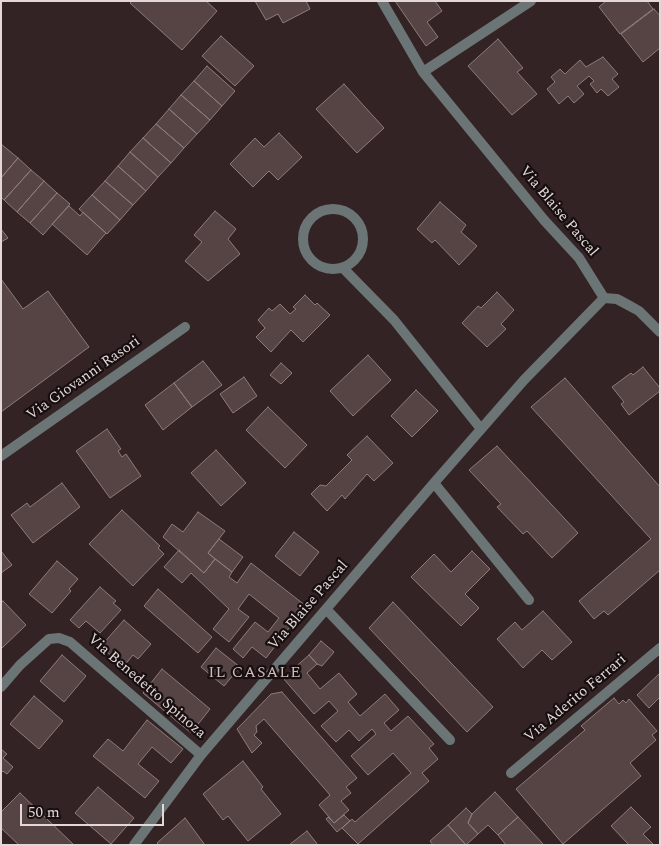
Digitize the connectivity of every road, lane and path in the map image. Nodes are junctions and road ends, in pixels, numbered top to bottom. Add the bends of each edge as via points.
1 (382, 1) edge
2 (531, 1) edge
3 (423, 72) junction
4 (343, 268) junction
5 (604, 298) junction
6 (185, 327) dead end
7 (660, 332) edge
8 (481, 430) junction
9 (1, 456) edge
10 (434, 483) junction
11 (529, 600) dead end
12 (327, 610) junction
13 (660, 648) edge
14 (1, 687) edge
15 (450, 740) dead end
16 (201, 755) junction
17 (511, 773) dead end
18 (134, 845) edge

1 - 3 street, Via Blaise Pascal
2 - 3 street
3 - 5 street, Via Blaise Pascal via 579,258
4 - 4 street via 322,267 307,254 304,233 314,216 324,211 342,211 350,215 362,230 362,248 358,257
4 - 8 street via 394,320
5 - 7 street via 617,299 630,306
5 - 8 street, Via Blaise Pascal via 524,380
6 - 9 street, Via Giovanni Rasori
8 - 10 street, Via Blaise Pascal
10 - 11 street
10 - 12 street, Via Blaise Pascal
12 - 15 street
12 - 16 street, Via Blaise Pascal
13 - 17 street, Via Aderito Ferrari
14 - 16 street, Via Benedetto Spinoza via 49,639 59,638 70,642
16 - 18 street, Via Blaise Pascal

